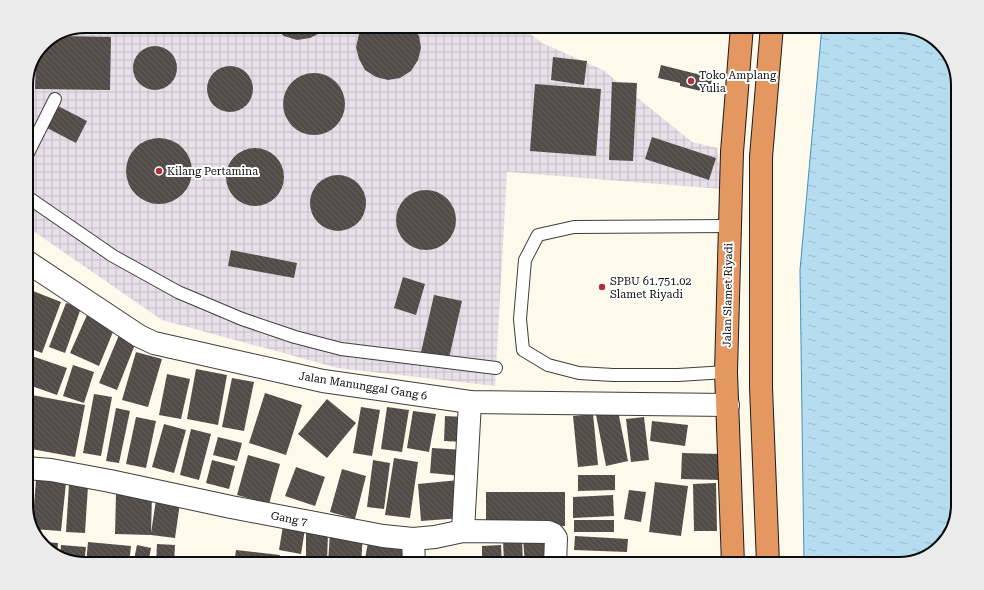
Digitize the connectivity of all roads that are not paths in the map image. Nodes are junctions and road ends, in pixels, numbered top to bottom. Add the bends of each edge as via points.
1 (741, 33) edge
2 (771, 33) edge
3 (55, 99) dead end
4 (33, 143) edge
5 (33, 201) edge
6 (730, 226) junction
7 (33, 266) edge
8 (496, 368) dead end
9 (726, 372) junction
10 (470, 402) junction
11 (728, 405) junction
12 (33, 469) edge
13 (463, 531) junction
14 (412, 539) junction
15 (413, 557) edge
16 (555, 557) edge
17 (733, 557) edge
18 (768, 557) edge

1 - 6 highway, Jalan Slamet Riyadi via 732,152
2 - 18 highway via 761,157 761,387
3 - 4 lane
5 - 8 lane via 113,256 178,292 242,319 341,349
6 - 9 highway, Jalan Slamet Riyadi
6 - 9 lane via 574,227 538,235 525,260 520,319 524,350 548,365 579,373 678,375
7 - 10 street, Jalan Manunggal Gang 6 via 139,336 154,343 323,381
9 - 11 highway, Jalan Slamet Riyadi
10 - 11 street, Jalan Manunggal Gang 6
10 - 13 street
11 - 17 highway, Jalan Slamet Riyadi
12 - 14 street, Gang 7 via 110,481 316,524
13 - 14 street, Gang 7
13 - 16 street, Gang 7 via 548,532 556,538
14 - 15 street

